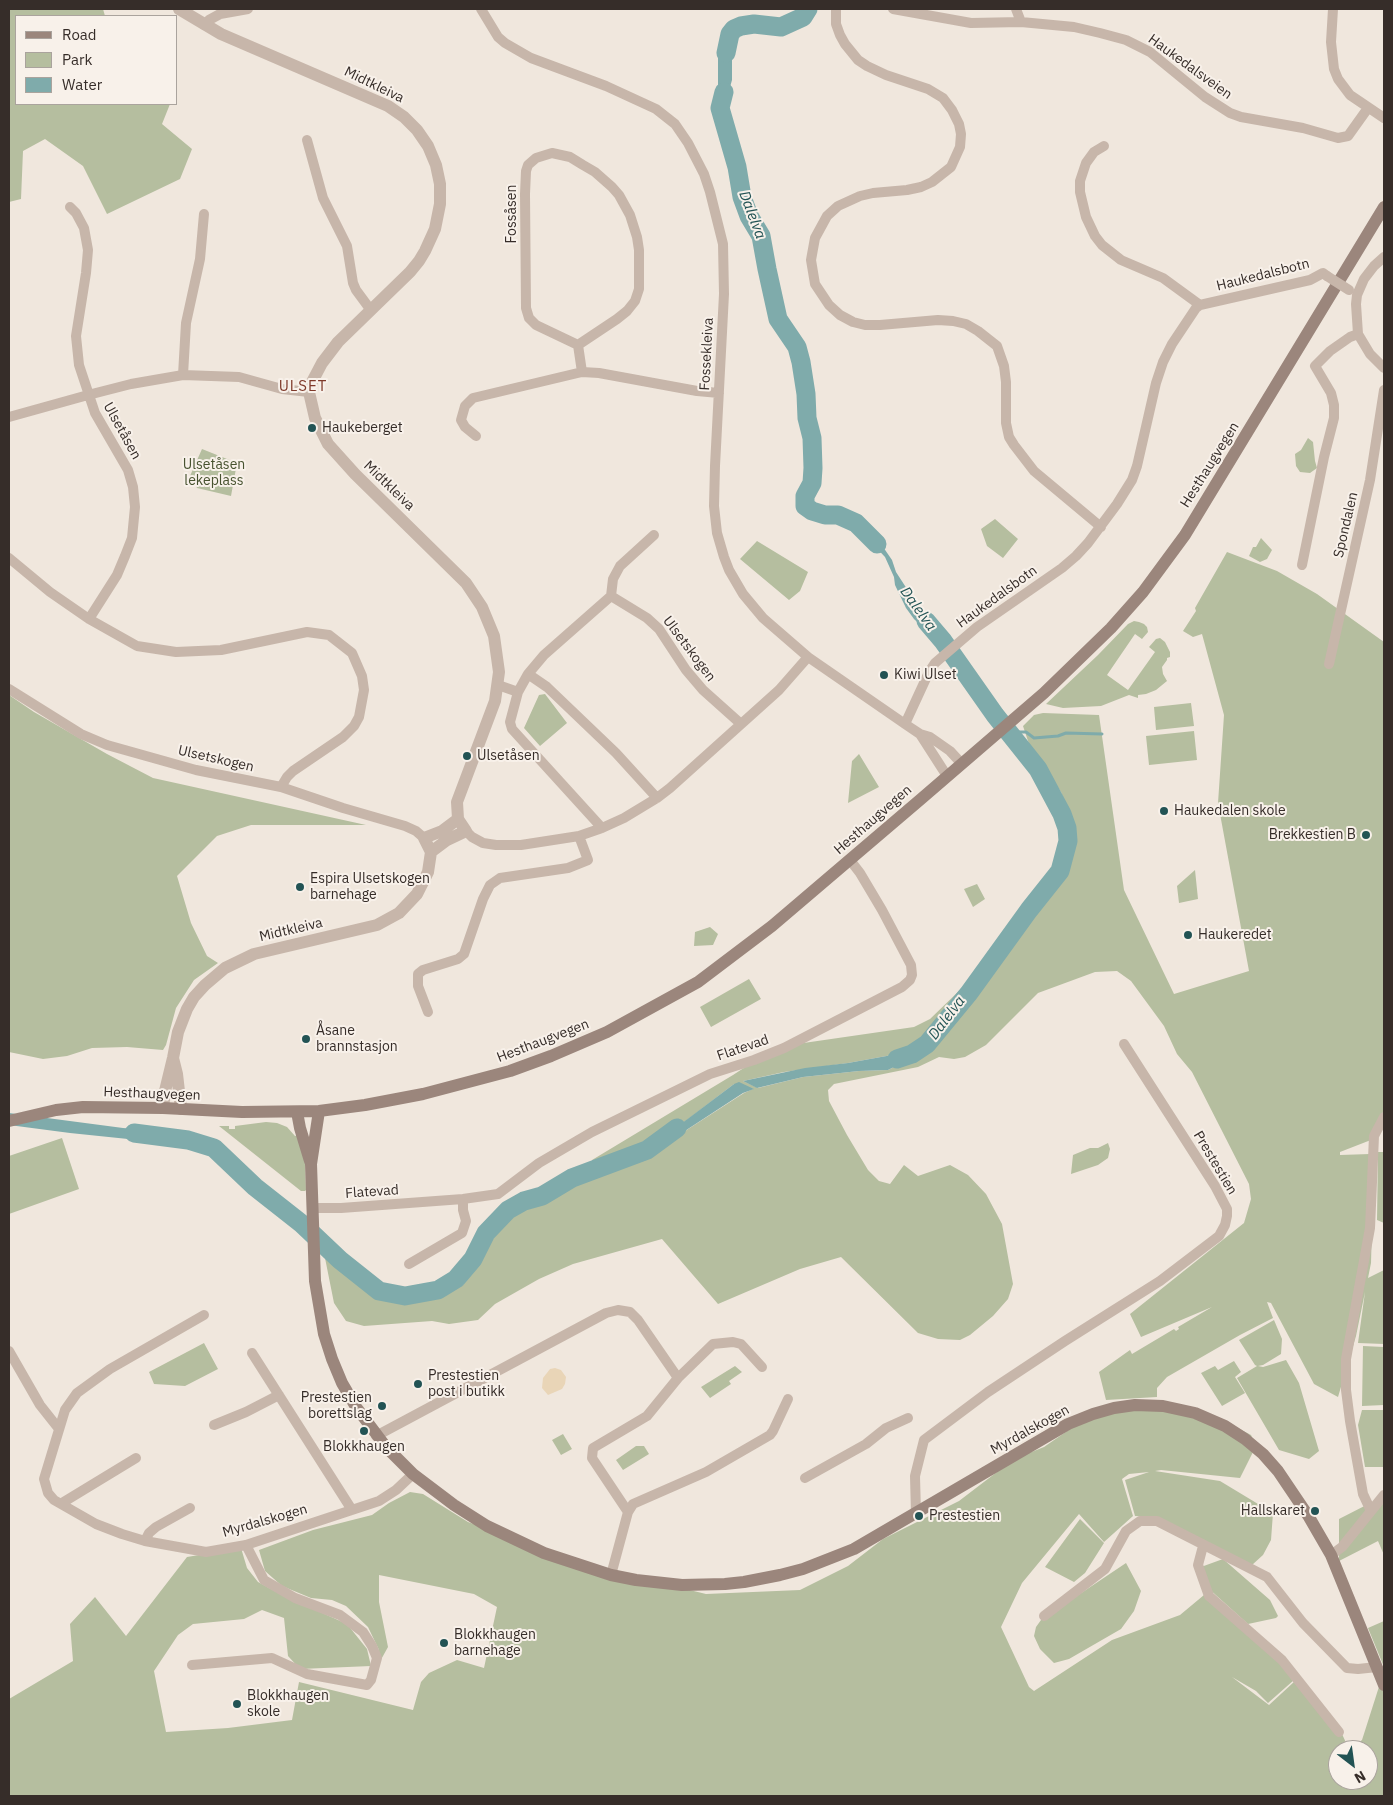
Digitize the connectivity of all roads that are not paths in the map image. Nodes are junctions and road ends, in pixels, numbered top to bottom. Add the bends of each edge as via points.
1 (179, 9) edge
2 (248, 9) edge
3 (481, 9) edge
4 (836, 9) edge
5 (893, 9) edge
6 (1016, 9) edge
7 (1333, 9) edge
8 (1021, 22) junction
9 (204, 25) junction
10 (1368, 108) junction
11 (1384, 118) edge
12 (307, 140) dead end
13 (1104, 146) dead end
14 (70, 207) dead end
15 (1384, 207) edge
16 (204, 214) dead end
17 (1384, 257) edge
18 (1353, 293) junction
19 (1200, 305) junction
20 (370, 310) junction
21 (1358, 334) junction
22 (578, 345) junction
23 (1384, 368) edge
24 (582, 372) junction
25 (183, 375) junction
26 (1384, 390) edge
27 (309, 392) junction
28 (719, 393) junction
29 (88, 395) junction
30 (9, 417) edge
31 (476, 436) dead end
32 (1101, 527) junction
33 (654, 535) dead end
34 (9, 558) edge
35 (1302, 565) dead end
36 (611, 596) junction
37 (89, 619) junction
38 (808, 657) junction
39 (1329, 664) dead end
40 (528, 674) junction
41 (498, 685) junction
42 (9, 689) edge
43 (518, 692) junction
44 (741, 724) junction
45 (905, 724) junction
46 (920, 734) junction
47 (962, 764) junction
48 (947, 776) junction
49 (281, 787) junction
50 (657, 798) junction
51 (458, 819) junction
52 (602, 828) junction
53 (466, 831) junction
54 (578, 836) junction
55 (424, 838) junction
56 (431, 852) junction
57 (850, 860) junction
58 (428, 1012) dead end
59 (1124, 1044) dead end
60 (174, 1058) junction
61 (163, 1108) junction
62 (181, 1109) junction
63 (319, 1111) junction
64 (297, 1112) junction
65 (1384, 1117) edge
66 (9, 1121) edge
67 (311, 1164) junction
68 (463, 1199) junction
69 (313, 1208) junction
70 (409, 1264) dead end
71 (204, 1315) dead end
72 (9, 1351) edge
73 (252, 1353) dead end
74 (762, 1367) dead end
75 (678, 1378) junction
76 (279, 1395) junction
77 (788, 1399) dead end
78 (908, 1418) dead end
79 (214, 1425) dead end
80 (59, 1429) junction
81 (376, 1436) junction
82 (136, 1458) dead end
83 (413, 1474) junction
84 (805, 1478) dead end
85 (1384, 1495) edge
86 (62, 1503) junction
87 (190, 1508) dead end
88 (352, 1510) junction
89 (1371, 1511) junction
90 (628, 1512) junction
91 (916, 1514) junction
92 (145, 1541) junction
93 (246, 1545) junction
94 (1202, 1546) junction
95 (1331, 1555) junction
96 (611, 1574) junction
97 (1044, 1616) dead end
98 (192, 1665) dead end
99 (1377, 1667) junction
100 (1384, 1684) edge
101 (1339, 1732) dead end

1 - 9 street, Midtkleiva
2 - 9 street via 220,14
3 - 28 street, Fossekleiva via 498,37 511,46 531,58 656,109 675,124 688,143 704,174 723,244
4 - 32 street via 840,35 858,60 944,98 961,134 960,147 951,167 932,182 907,190 860,196 838,206 827,216 815,238 811,260 815,284 829,305 853,322 880,325 953,320 978,331 997,346 1004,366 1009,437 1034,471
5 - 8 street, Haukedalsveien via 971,23
6 - 8 street
7 - 10 street via 1330,42 1334,69 1343,88
8 - 10 street, Haukedalsveien via 1074,27 1139,46 1218,106 1240,117 1343,138 1353,131
9 - 20 street, Midtkleiva via 388,106 411,123 428,146 440,184 435,229 419,261
10 - 11 street
12 - 20 street via 323,198 347,246 353,283
13 - 19 street via 1094,152 1086,163 1080,182 1086,218 1096,236 1121,260 1163,278
14 - 29 street via 84,228 87,243 88,262 76,336 77,356
15 - 47 main road, Hesthaugvegen via 1222,475 1160,570 1131,606 1065,675
16 - 25 street via 200,259 186,323
17 - 18 street
18 - 19 street, Haukedalsbotn, bridge via 1323,273 1310,280
18 - 21 street
19 - 32 street, Haukedalsbotn via 1181,329 1163,362 1137,466 1125,492
20 - 27 street, Midtkleiva via 327,354
21 - 23 street via 1370,354
21 - 35 street via 1330,351 1315,366 1331,393 1334,418
22 - 22 street, Fossåsen via 536,325 526,308 526,171 531,162 546,154 570,157 608,183 626,206 637,237 640,266 635,301 617,319
22 - 24 street
24 - 28 street
24 - 31 street via 473,398 465,406 461,420
25 - 27 street via 239,377 282,389
25 - 29 street
26 - 39 street, Spondalen via 1370,480
27 - 41 street, Midtkleiva via 315,418 328,444 476,597 494,636
28 - 38 street, Fossekleiva via 714,506 724,557 752,606
29 - 30 street
29 - 37 street, Ulsetåsen via 128,470 135,507 132,538 125,556
32 - 45 street, Haukedalsbotn via 1062,568 977,627 942,657 929,672
33 - 36 street via 620,566 613,579
34 - 37 street
36 - 40 street via 544,655
36 - 44 street, Ulsetskogen via 659,629 702,690
37 - 49 street via 137,646 176,652 220,650 307,632 329,635 352,654 362,676 364,690 359,717 342,737 293,771
38 - 44 street via 780,690
38 - 45 street, Fossekleiva
40 - 43 street
40 - 50 street via 547,687
41 - 43 street
41 - 51 street, Midtkleiva via 490,716 457,802
42 - 49 street, Ulsetskogen via 81,734 107,745 196,770
43 - 52 street via 510,722 512,729
44 - 50 street
45 - 46 street, Fossekleiva
46 - 47 street, Fossekleiva via 950,751
46 - 48 street, Fossekleiva
47 - 48 main road, Hesthaugvegen
48 - 57 main road, Hesthaugvegen
49 - 55 street, Ulsetskogen via 406,826
50 - 52 street
51 - 53 street
51 - 55 street via 442,831
52 - 54 street
53 - 54 street via 478,840 496,845 529,844
53 - 56 street
54 - 58 street via 588,860 568,868 500,878 490,884 464,954 418,974 418,986
55 - 56 street
56 - 60 street, Midtkleiva via 428,872 418,894 388,920 364,929 254,954 215,975 187,1009 178,1032
57 - 63 main road, Hesthaugvegen via 772,926 698,982 607,1032 551,1056 467,1084
57 - 68 street, Flatevad via 882,910 911,965 912,975 907,984 784,1048 710,1074 592,1132 539,1163 498,1194
59 - 91 street, Prestestien via 1215,1186 1228,1216 1226,1225 1219,1236 1160,1281 988,1392 924,1440 915,1476
60 - 61 street, Midtkleiva via 166,1082
60 - 62 street, Midtkleiva
61 - 62 main road, Hesthaugvegen
61 - 66 main road, Hesthaugvegen via 56,1110
62 - 64 main road, Hesthaugvegen
63 - 64 main road, Hesthaugvegen
63 - 67 main road
64 - 67 main road
65 - 89 street via 1374,1136 1370,1228 1346,1359 1350,1421 1363,1494
67 - 69 main road
68 - 69 street, Flatevad
68 - 70 street via 466,1222 462,1233
69 - 81 main road, Myrdalskogen via 319,1310 324,1334 342,1383
71 - 80 street, Myrdalskogen via 110,1369 77,1393 65,1410
72 - 80 street via 40,1405
73 - 76 street
74 - 75 street via 741,1344 713,1344
75 - 81 street via 638,1320 630,1312 618,1310 606,1313
75 - 90 street via 647,1416 593,1448 592,1458
76 - 79 street
76 - 88 street
77 - 90 street via 770,1435 706,1472 634,1504
78 - 84 street
80 - 86 street, Myrdalskogen via 44,1479 48,1493
81 - 83 main road, Myrdalskogen
82 - 86 street
83 - 88 street, Myrdalskogen via 379,1501
83 - 96 main road, Myrdalskogen via 486,1526 544,1553
85 - 89 street
86 - 92 street, Myrdalskogen via 96,1524
87 - 92 street via 156,1527
88 - 93 street, Myrdalskogen
89 - 95 street via 1342,1547
90 - 96 street
91 - 95 main road, Myrdalskogen via 1068,1424 1114,1408 1163,1406 1211,1419 1245,1438 1263,1454 1289,1487
91 - 96 main road, Myrdalskogen via 832,1559 780,1575 724,1584 682,1585
92 - 93 street, Myrdalskogen via 206,1552
93 - 98 street via 264,1580 295,1598 340,1615 363,1632 377,1658 371,1680 367,1685 307,1674 272,1658
94 - 97 street via 1157,1521 1140,1521 1126,1531 1105,1569
94 - 99 street via 1267,1577 1303,1623 1347,1668
94 - 101 street via 1198,1565 1208,1596 1282,1660
95 - 99 main road, Myrdalskogen
99 - 100 main road, Myrdalskogen

